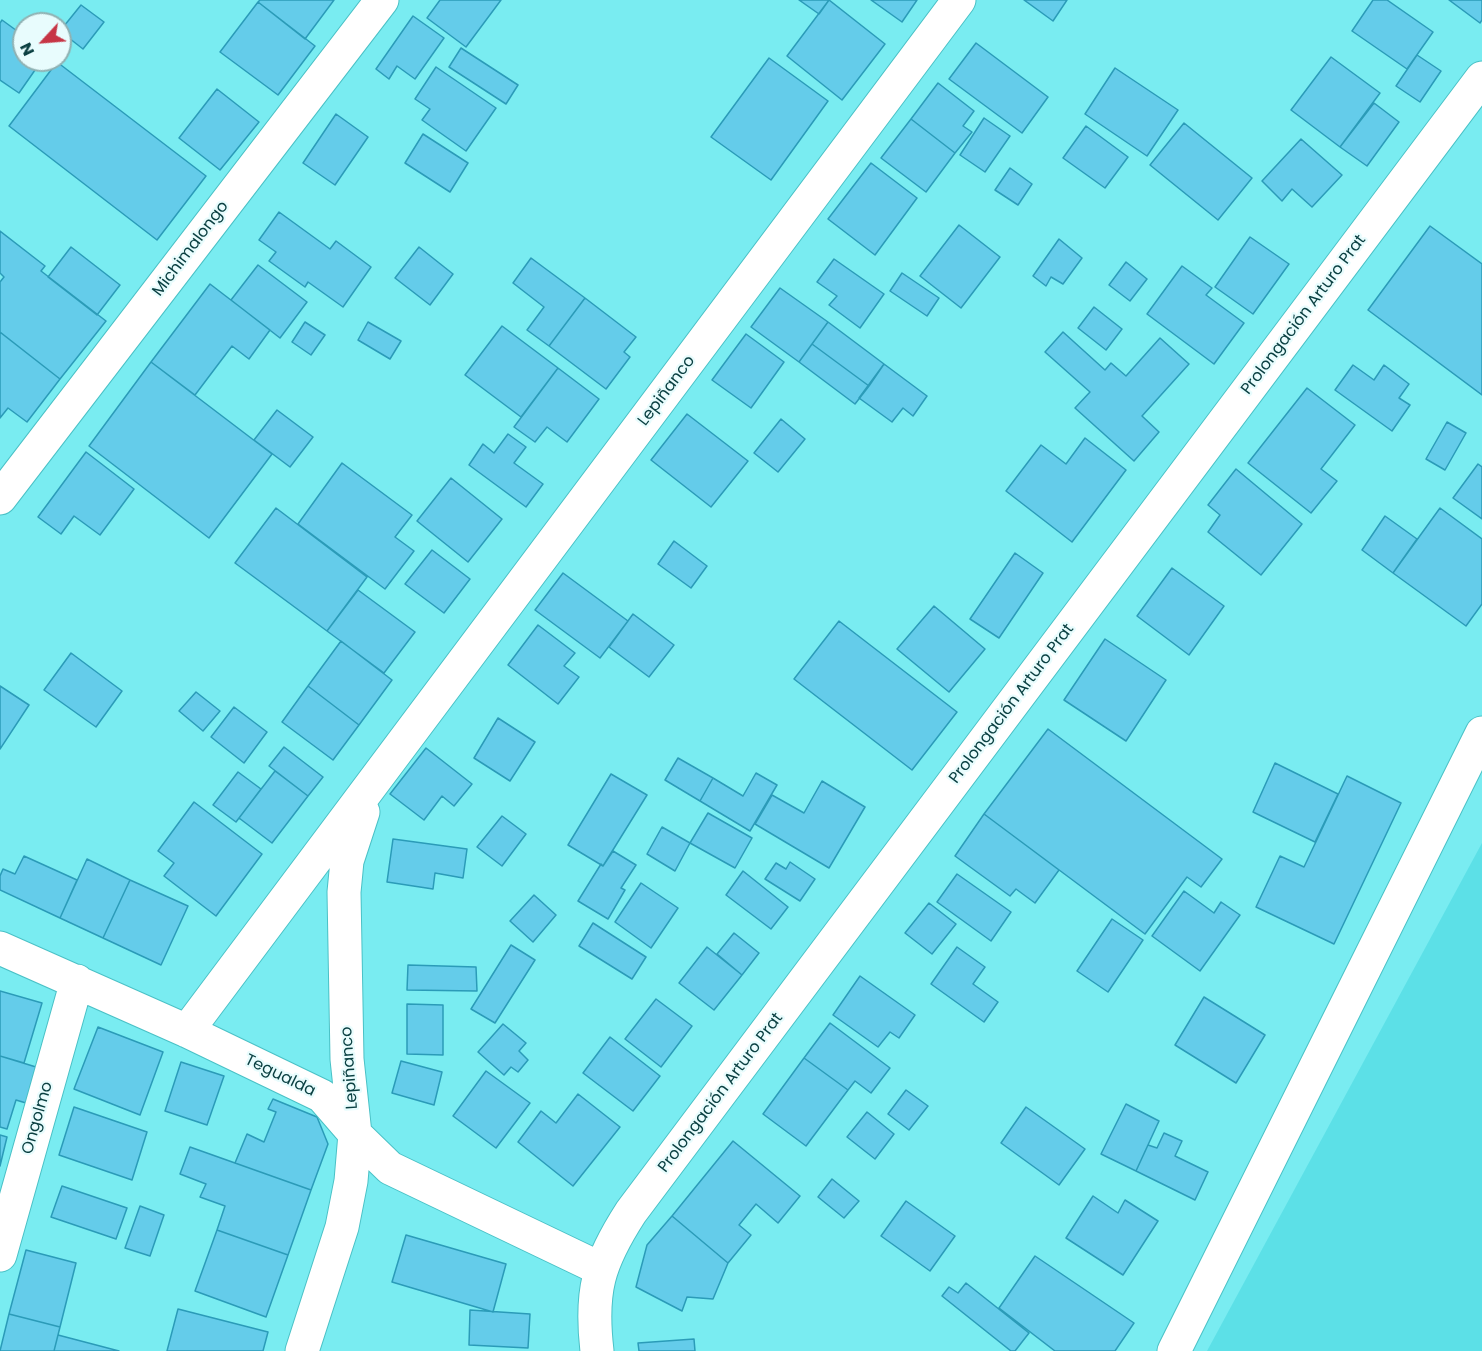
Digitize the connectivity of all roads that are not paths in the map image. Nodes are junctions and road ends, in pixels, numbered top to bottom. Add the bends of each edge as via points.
1 (382, 0) edge
2 (959, 0) edge
3 (1482, 78) edge
4 (0, 498) edge
5 (1482, 733) edge
6 (375, 782) junction
7 (0, 948) edge
8 (77, 981) junction
9 (187, 1031) junction
10 (355, 1134) junction
11 (0, 1255) edge
12 (601, 1269) junction
13 (302, 1351) edge
14 (597, 1351) edge
15 (1174, 1351) edge

1 - 4 street, Michimalongo
2 - 6 street, Lepiñanco
3 - 12 street, Prolongación Arturo Prat via 631,1212
5 - 15 street
6 - 9 street, Lepiñanco
6 - 10 street, Lepiñanco via 347,861 344,892 347,1059
7 - 8 street, Tegualda
8 - 9 street, Tegualda
8 - 11 street, Ongolmo
9 - 10 street, Tegualda via 322,1096
10 - 12 street, Tegualda via 390,1168
10 - 13 street, Lepiñanco via 342,1227
12 - 14 street, Prolongación Arturo Prat via 595,1293

